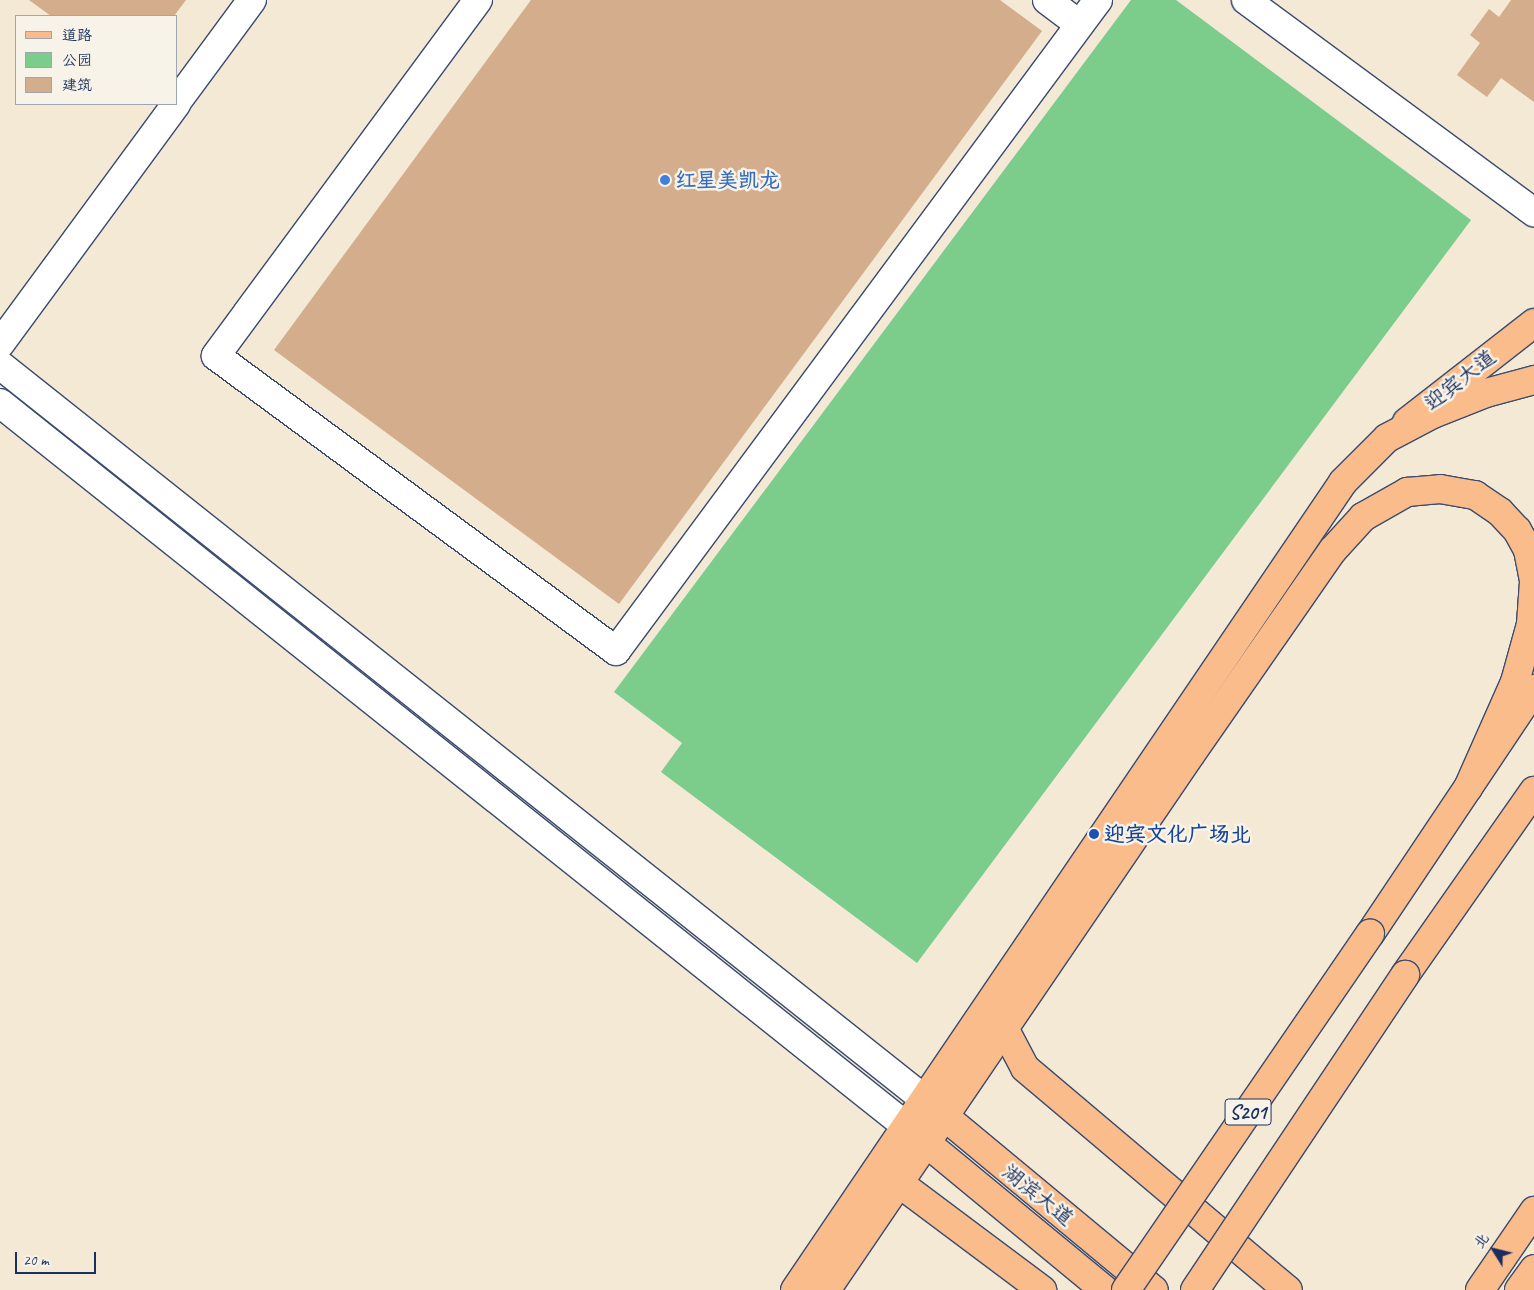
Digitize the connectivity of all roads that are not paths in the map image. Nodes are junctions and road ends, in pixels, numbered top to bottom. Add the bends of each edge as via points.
1 (252, 0) edge
2 (478, 0) edge
3 (1047, 0) edge
4 (1098, 0) edge
5 (1246, 0) edge
6 (1079, 24) junction
7 (178, 101) edge
8 (175, 105) edge
9 (1534, 212) edge
10 (1534, 323) edge
11 (0, 344) edge
12 (0, 365) edge
13 (1534, 380) edge
14 (0, 403) edge
15 (1387, 438) junction
16 (1534, 584) edge
17 (1534, 689) edge
18 (1468, 788) junction
19 (1534, 791) edge
20 (1004, 981) junction
21 (1004, 1028) junction
22 (934, 1108) junction
23 (917, 1134) junction
24 (874, 1172) junction
25 (899, 1183) junction
26 (1534, 1211) edge
27 (1534, 1269) edge
28 (795, 1290) edge
29 (826, 1290) edge
30 (1042, 1290) edge
31 (1105, 1290) edge
32 (1126, 1290) edge
33 (1154, 1290) edge
34 (1195, 1290) edge
35 (1288, 1290) edge
36 (1480, 1290) edge
37 (1519, 1290) edge

1 - 7 street
2 - 6 street via 216,356 616,651
3 - 6 street
4 - 6 street
5 - 9 street
8 - 11 street
10 - 15 main road, 迎宾大道
12 - 22 street
13 - 15 main road via 1478,396 1433,414
14 - 23 street
15 - 20 main road via 1343,482
16 - 18 main road via 1531,624 1515,682
16 - 21 main road via 1528,550 1517,530 1500,512 1475,495 1440,489 1408,492 1363,518 1333,550
17 - 18 main road, S201
18 - 32 main road, S201, bridge
19 - 34 main road, S201, bridge via 1405,976
20 - 21 main road
20 - 22 main road
21 - 22 main road
21 - 35 main road via 1025,1068
22 - 23 main road
22 - 33 main road, 湖滨大道
23 - 24 main road
23 - 25 main road
23 - 31 main road
24 - 25 main road
24 - 28 main road
25 - 29 main road
25 - 30 main road
26 - 36 main road
27 - 37 main road

